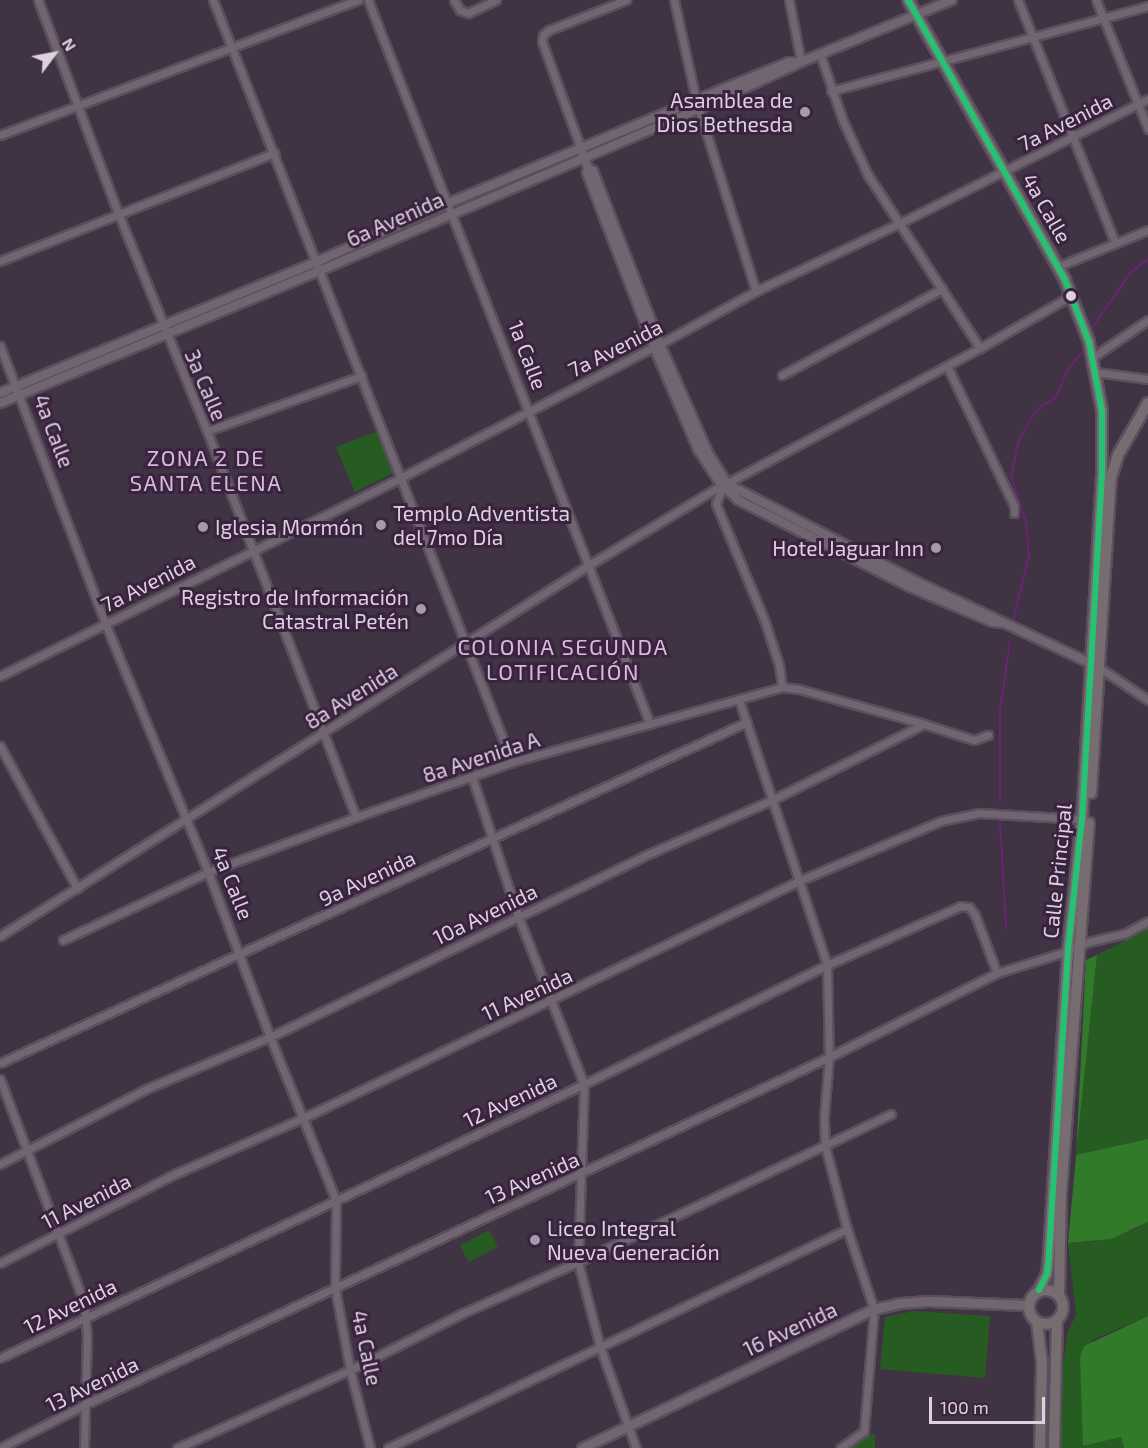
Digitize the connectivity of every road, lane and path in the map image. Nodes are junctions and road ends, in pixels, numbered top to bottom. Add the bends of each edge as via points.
1 (38, 0) edge
2 (213, 0) edge
3 (358, 0) edge
4 (368, 0) edge
5 (454, 0) edge
6 (496, 0) edge
7 (626, 0) edge
8 (675, 0) edge
9 (789, 0) edge
10 (908, 0) edge
11 (952, 0) edge
12 (1018, 0) edge
13 (1095, 0) edge
14 (1148, 6) edge
15 (916, 14) junction
16 (1102, 17) junction
17 (1031, 37) junction
18 (231, 46) junction
19 (820, 54) junction
20 (943, 60) junction
21 (801, 62) junction
22 (831, 91) junction
23 (1148, 99) edge
24 (696, 100) junction
25 (1138, 104) junction
26 (78, 105) junction
27 (699, 109) junction
28 (1148, 129) edge
29 (0, 135) edge
30 (1071, 137) junction
31 (274, 153) junction
32 (582, 153) junction
33 (1004, 171) junction
34 (449, 203) junction
35 (118, 213) junction
36 (453, 213) junction
37 (898, 224) junction
38 (1148, 230) edge
39 (1115, 243) junction
40 (0, 261) edge
41 (316, 262) junction
42 (1059, 266) junction
43 (320, 271) junction
44 (942, 289) junction
45 (756, 291) junction
46 (1072, 295) junction
47 (1148, 320) edge
48 (163, 326) junction
49 (167, 335) junction
50 (0, 346) edge
51 (657, 346) junction
52 (980, 348) junction
53 (1093, 357) junction
54 (946, 366) junction
55 (1096, 372) junction
56 (782, 375) dead end
57 (361, 376) junction
58 (1148, 379) edge
59 (16, 386) junction
60 (0, 393) edge
61 (20, 395) junction
62 (0, 403) edge
63 (1148, 403) edge
64 (529, 410) junction
65 (207, 431) junction
66 (1102, 453) joint
67 (400, 477) junction
68 (724, 485) junction
69 (1014, 513) dead end
70 (253, 549) junction
71 (589, 565) junction
72 (105, 623) junction
73 (465, 644) junction
74 (1095, 665) junction
75 (0, 676) edge
76 (782, 687) junction
77 (739, 700) junction
78 (1148, 700) edge
79 (747, 722) junction
80 (650, 724) junction
81 (924, 724) junction
82 (324, 733) junction
83 (988, 735) dead end
84 (0, 746) edge
85 (512, 762) junction
86 (472, 777) junction
87 (772, 800) junction
88 (356, 816) junction
89 (1082, 819) junction
90 (185, 820) junction
91 (494, 837) junction
92 (208, 872) junction
93 (801, 880) junction
94 (76, 888) junction
95 (518, 916) junction
96 (1148, 921) edge
97 (0, 936) edge
98 (63, 940) dead end
99 (1081, 945) junction
100 (1068, 951) junction
101 (240, 954) junction
102 (827, 965) junction
103 (997, 973) junction
104 (553, 1000) junction
105 (270, 1037) junction
106 (829, 1057) junction
107 (0, 1063) edge
108 (0, 1079) edge
109 (584, 1084) junction
110 (891, 1114) dead end
111 (303, 1118) junction
112 (825, 1146) junction
113 (28, 1151) junction
114 (0, 1164) edge
115 (581, 1174) junction
116 (336, 1200) junction
117 (847, 1229) junction
118 (57, 1234) junction
119 (0, 1263) edge
120 (578, 1263) junction
121 (335, 1288) junction
122 (1039, 1290) junction
123 (1059, 1296) junction
124 (1028, 1305) junction
125 (874, 1309) junction
126 (86, 1316) junction
127 (1057, 1320) junction
128 (1037, 1322) junction
129 (600, 1347) junction
130 (0, 1358) edge
131 (350, 1370) junction
132 (86, 1404) junction
133 (629, 1426) junction
134 (0, 1448) edge
135 (84, 1448) edge
136 (177, 1448) edge
137 (370, 1448) edge
138 (388, 1448) edge
139 (582, 1448) edge
140 (636, 1448) edge
141 (841, 1448) edge
142 (1040, 1448) edge
143 (1054, 1448) edge

1 - 26 street, 3a Calle
2 - 18 street
3 - 18 street
4 - 34 street, 1a Calle
5 - 6 street via 460,10 468,13
7 - 32 street via 543,35 542,42
8 - 24 street
9 - 21 street
10 - 15 main road, 4a Calle
11 - 15 street, 6a Avenida
12 - 17 street
13 - 16 street
14 - 16 street
15 - 19 street, 6a Avenida
15 - 20 main road, 4a Calle
16 - 17 street
16 - 25 street
17 - 20 street
17 - 30 street
18 - 26 street
18 - 31 street
19 - 21 street, 6a Avenida
19 - 22 street
20 - 22 street
20 - 33 main road, 4a Calle
21 - 24 street, 6a Avenida via 789,62
21 - 27 street, 6a Avenida
22 - 37 street via 854,148
23 - 25 street, 7a Avenida
24 - 27 street
24 - 32 street, 6a Avenida
25 - 28 street
25 - 30 street, 7a Avenida
26 - 29 street
26 - 35 street, 3a Calle
27 - 32 street, 6a Avenida
27 - 45 street
30 - 33 street, 7a Avenida
30 - 39 street
31 - 35 street
31 - 41 street
32 - 34 street, 6a Avenida
32 - 36 street, 6a Avenida
32 - 51 street
33 - 37 street, 7a Avenida
33 - 42 main road, 4a Calle
34 - 36 street, 1a Calle
34 - 41 street, 6a Avenida
35 - 40 street
35 - 48 street, 3a Calle
36 - 43 street, 6a Avenida
36 - 64 street, 1a Calle
37 - 44 street
37 - 45 street, 7a Avenida
38 - 39 street
39 - 42 street
41 - 43 street
41 - 48 street, 6a Avenida
42 - 46 main road, 4a Calle
43 - 49 street, 6a Avenida
43 - 57 street
44 - 52 street
44 - 56 street
45 - 51 street, 7a Avenida
46 - 52 street, 8a Avenida
46 - 53 main road, 4a Calle
47 - 53 street
48 - 49 street, 3a Calle
48 - 59 street, 6a Avenida
49 - 61 street, 6a Avenida
49 - 65 street, 3a Calle
50 - 59 street, 4a Calle
51 - 64 street, 7a Avenida
51 - 68 street
52 - 54 street, 8a Avenida
53 - 55 main road, 4a Calle
54 - 68 street, 8a Avenida
54 - 69 street
55 - 58 street
55 - 66 main road, 4a Calle via 1102,411
57 - 65 street
57 - 67 street
59 - 60 street, 6a Avenida
59 - 61 street, 4a Calle
61 - 62 street, 6a Avenida
61 - 72 street, 4a Calle
63 - 74 main road, Calle Principal via 1118,456 1111,477
64 - 67 street, 7a Avenida
64 - 71 street, 1a Calle
65 - 70 street, 3a Calle
66 - 74 main road, Calle Principal
67 - 70 street, 7a Avenida
67 - 73 street
68 - 71 street, 8a Avenida
68 - 74 street via 738,500 910,587
68 - 76 street via 716,504 765,622
70 - 72 street, 7a Avenida
70 - 82 street, 3a Calle
71 - 73 street, 8a Avenida
71 - 80 street, 1a Calle
72 - 75 street, 7a Avenida
72 - 90 street, 4a Calle
73 - 82 street, 8a Avenida
73 - 85 street
74 - 78 street
74 - 89 main road, Calle Principal
74 - 99 main road, Calle Principal
76 - 77 street, 8a Avenida A
76 - 81 street, 8a Avenida A
77 - 79 street
77 - 80 street, 8a Avenida A
79 - 87 street
79 - 91 street, 9a Avenida
80 - 85 street, 8a Avenida A
81 - 83 street via 974,740
81 - 87 street, 10a Avenida
82 - 88 street, 3a Calle
82 - 90 street, 8a Avenida
84 - 94 street
85 - 86 street, 8a Avenida A
86 - 88 street, 8a Avenida A
86 - 91 street
87 - 93 street
87 - 95 street, 10a Avenida
88 - 92 street, 8a Avenida A
89 - 93 street, 11 Avenida via 978,813 941,821
89 - 100 main road, Calle Principal
90 - 92 street, 4a Calle
90 - 94 street, 8a Avenida
91 - 95 street
91 - 101 street, 9a Avenida
92 - 98 street, 8a Avenida A
92 - 101 street, 4a Calle
93 - 102 street
93 - 104 street, 11 Avenida
94 - 97 street, 8a Avenida
95 - 104 street
95 - 105 street, 10a Avenida
96 - 99 street, 13 Avenida via 1124,934
99 - 100 street, 13 Avenida
99 - 123 main road, Calle Principal via 1061,1194
100 - 103 street, 13 Avenida
100 - 122 main road, Calle Principal via 1048,1266
101 - 105 street, 4a Calle
101 - 107 street, 9a Avenida
102 - 103 street, 12 Avenida via 961,906 969,907 975,915
102 - 106 street
102 - 109 street, 12 Avenida
103 - 106 street, 13 Avenida
104 - 109 street
104 - 111 street, 11 Avenida
105 - 111 street, 4a Calle
105 - 113 street, 10a Avenida via 146,1089
106 - 112 street
106 - 115 street, 13 Avenida
108 - 113 street
109 - 115 street
109 - 116 street, 12 Avenida
110 - 112 street
111 - 116 street, 4a Calle
111 - 118 street, 11 Avenida via 177,1173
112 - 117 street
112 - 120 street
113 - 114 street, 10a Avenida
113 - 118 street
115 - 120 street
115 - 121 street, 13 Avenida
116 - 121 street, 4a Calle
116 - 126 street, 12 Avenida
117 - 125 street
117 - 129 street
118 - 119 street, 11 Avenida
118 - 126 street
120 - 129 street
120 - 131 street via 463,1313
121 - 131 street, 4a Calle
121 - 132 street, 13 Avenida
122 - 123 main road via 1050,1290
122 - 124 main road
123 - 127 main road via 1063,1309
124 - 125 main road, 16 Avenida via 928,1301
124 - 128 main road
125 - 133 main road, 16 Avenida
125 - 141 street via 864,1431
126 - 130 street, 12 Avenida
126 - 132 street
127 - 128 main road
127 - 143 main road
128 - 142 main road via 1042,1363
129 - 133 street
129 - 138 street
131 - 136 street
131 - 137 street, 4a Calle
132 - 134 street, 13 Avenida
132 - 135 street
133 - 139 main road, 16 Avenida
133 - 140 street

